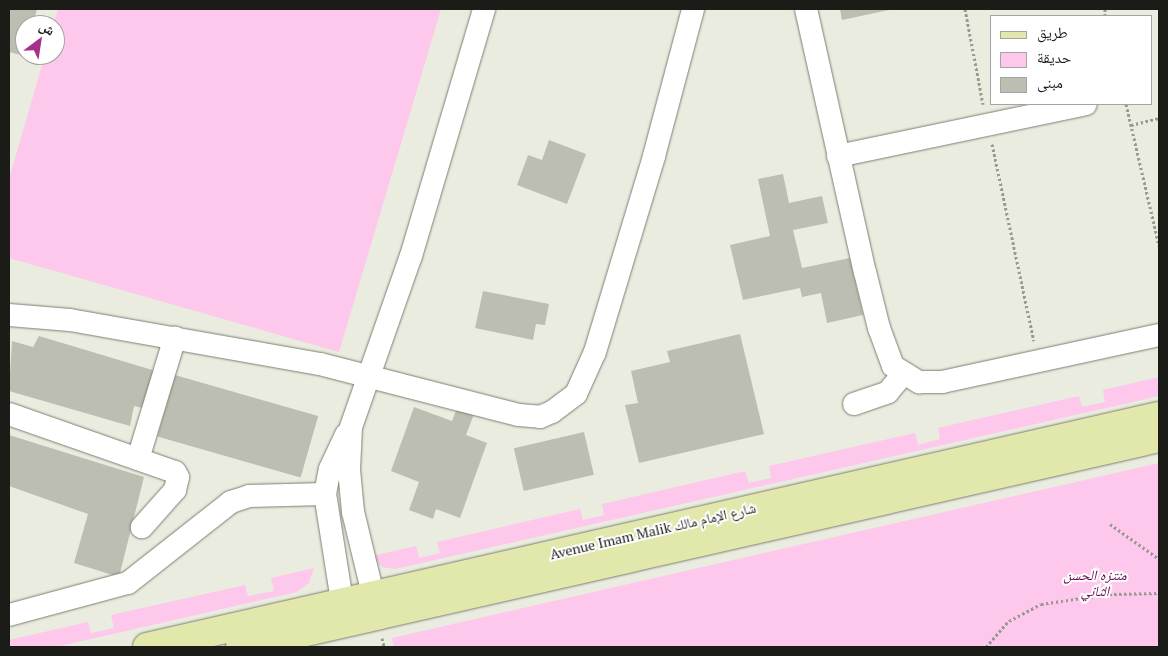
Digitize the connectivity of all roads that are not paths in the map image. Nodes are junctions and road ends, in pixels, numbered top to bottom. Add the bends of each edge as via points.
1 (484, 9) edge
2 (694, 9) edge
3 (806, 9) edge
4 (1081, 105) edge
5 (838, 156) junction
6 (9, 315) edge
7 (1159, 335) edge
8 (175, 337) junction
9 (903, 374) junction
10 (368, 376) junction
11 (854, 404) dead end
12 (9, 414) edge
13 (1159, 416) edge
14 (351, 427) junction
15 (1159, 438) edge
16 (138, 459) junction
17 (325, 494) junction
18 (142, 527) dead end
19 (376, 605) junction
20 (343, 613) junction
21 (9, 615) edge
22 (146, 647) edge
23 (240, 647) edge

1 - 10 street via 411,256
2 - 10 street via 595,352 576,394 563,406 540,417 519,415
3 - 5 street
4 - 5 street
5 - 9 street via 878,328 887,356
6 - 8 street via 42,316
7 - 9 street via 942,382 919,382
8 - 10 street
8 - 16 street
9 - 11 street via 888,392
10 - 14 street
12 - 16 street
13 - 19 main road, Avenue Imam Malik شارع الإمام مالك
14 - 17 street via 333,461
14 - 19 street via 349,470 353,512
15 - 19 main road, Avenue Imam Malik شارع الإمام مالك
16 - 18 street via 169,469 178,477 175,490
17 - 20 street
17 - 21 street via 249,496 231,502 128,583
19 - 20 main road, Avenue Imam Malik شارع الإمام مالك
20 - 22 main road, Avenue Imam Malik شارع الإمام مالك
20 - 23 main road, Avenue Imam Malik شارع الإمام مالك

